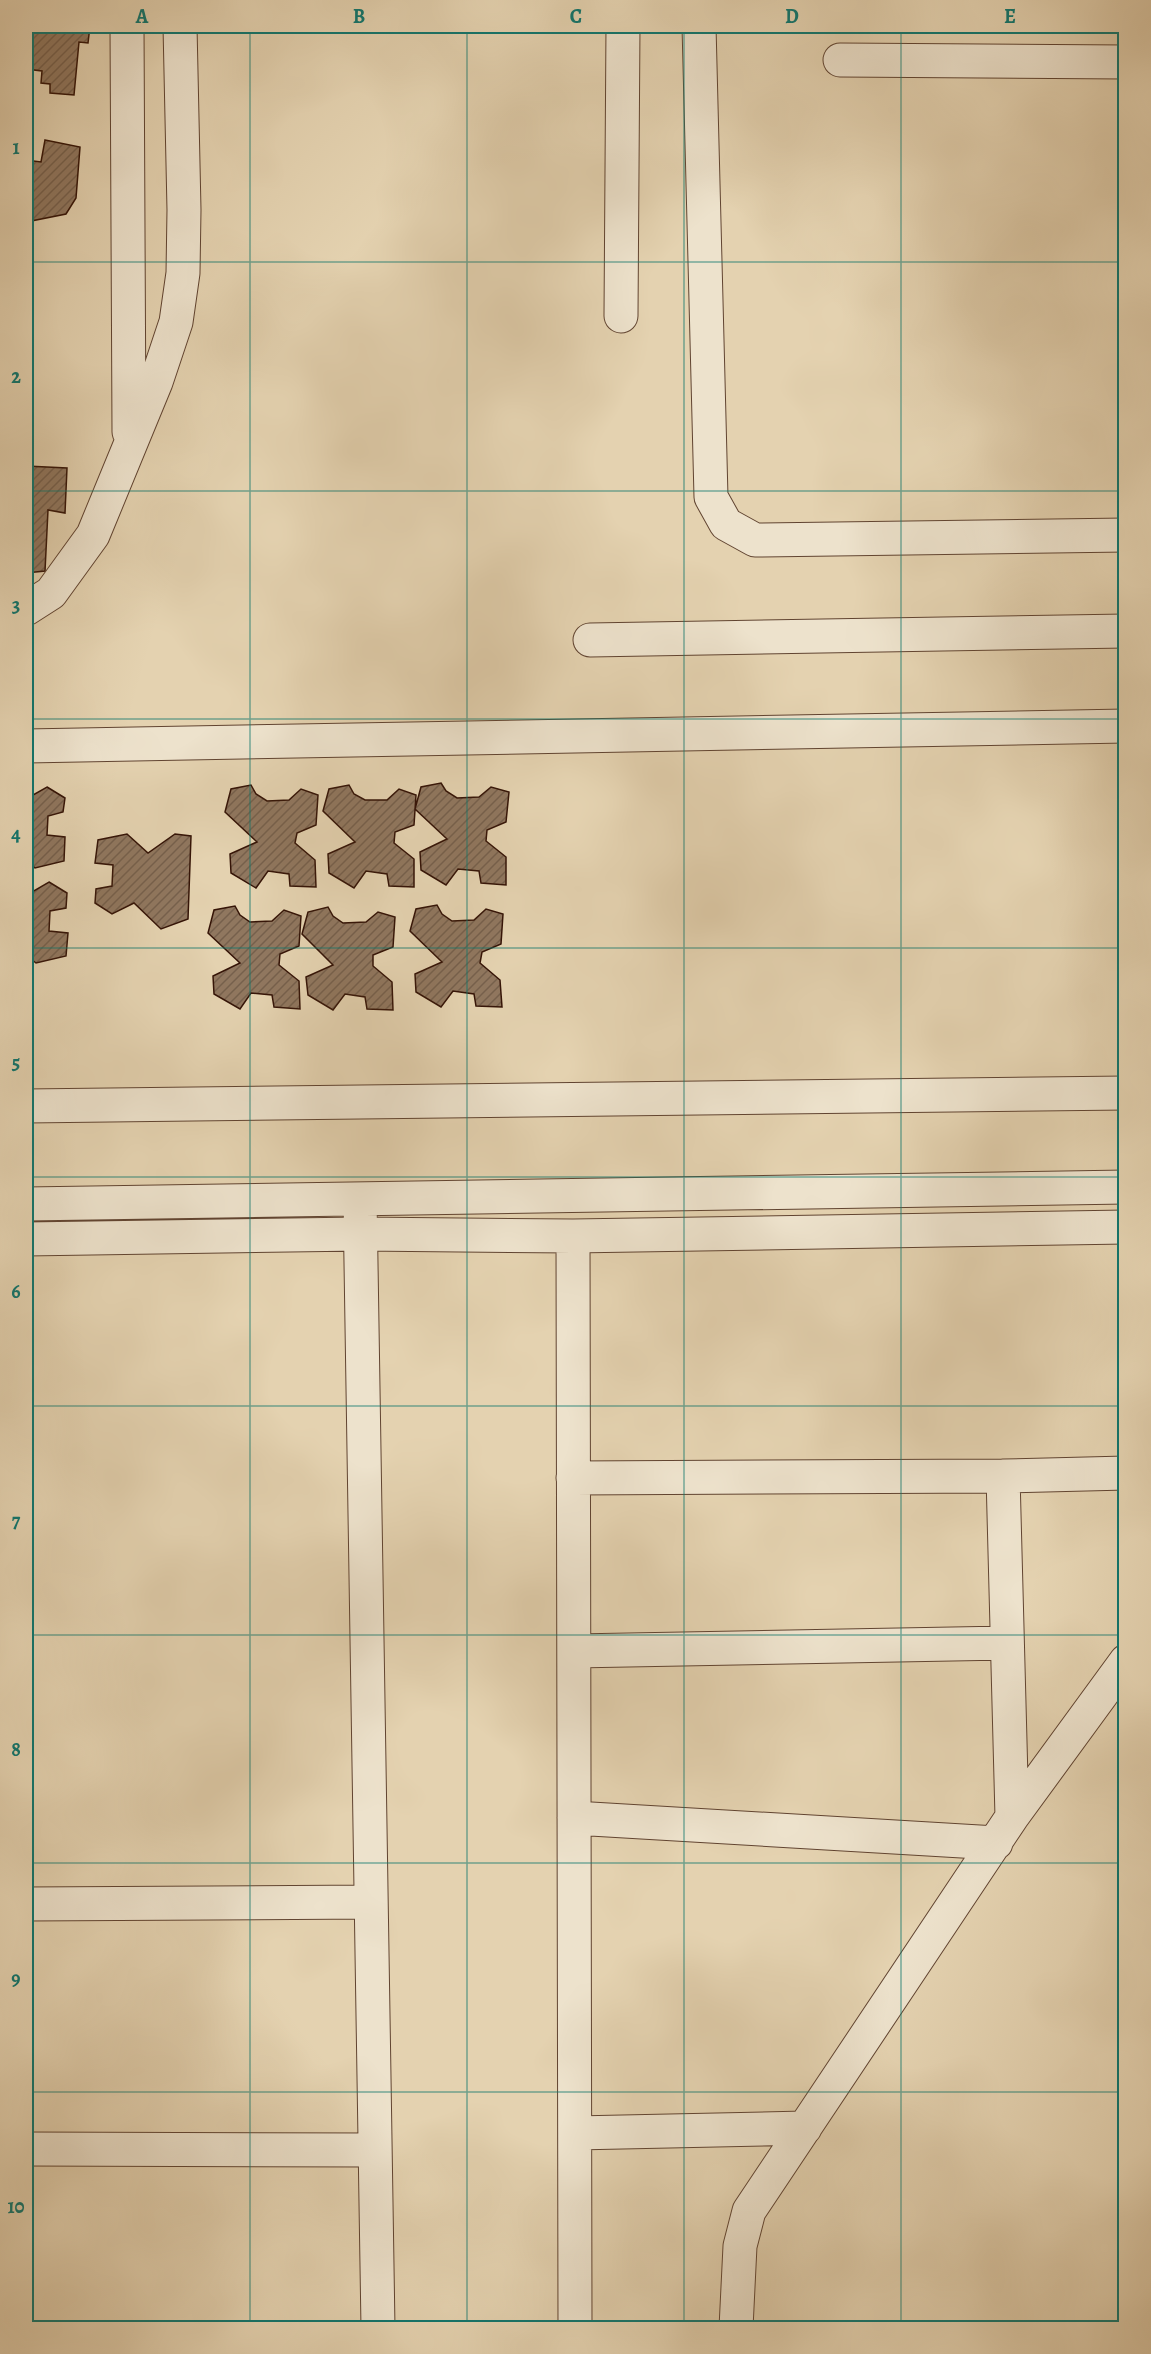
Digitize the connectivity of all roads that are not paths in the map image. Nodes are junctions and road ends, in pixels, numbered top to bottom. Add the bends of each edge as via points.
1 (127, 26) edge
2 (180, 26) edge
3 (623, 26) edge
4 (699, 26) edge
5 (840, 60) dead end
6 (1125, 62) edge
7 (621, 316) dead end
8 (130, 446) junction
9 (1125, 535) edge
10 (26, 609) edge
11 (1125, 631) edge
12 (590, 640) dead end
13 (1125, 726) edge
14 (26, 746) edge
15 (1125, 1094) edge
16 (26, 1106) edge
17 (1125, 1187) edge
18 (360, 1200) junction
19 (26, 1204) edge
20 (1125, 1227) edge
21 (361, 1234) junction
22 (573, 1236) junction
23 (26, 1239) edge
24 (1125, 1473) edge
25 (1003, 1476) junction
26 (573, 1478) junction
27 (1007, 1643) junction
28 (574, 1651) junction
29 (1125, 1661) edge
30 (574, 1818) junction
31 (1004, 1830) junction
32 (371, 1902) junction
33 (26, 1904) edge
34 (805, 2128) junction
35 (575, 2133) junction
36 (26, 2149) edge
37 (375, 2150) junction
38 (378, 2328) edge
39 (575, 2328) edge
40 (736, 2328) edge

1 - 8 street
2 - 8 street via 183,273 176,322
3 - 7 street
4 - 9 street via 711,497 726,524 754,540
5 - 6 street
8 - 10 street via 93,535 51,593
11 - 12 street
13 - 14 street
15 - 16 street
17 - 18 street
18 - 19 street
18 - 21 street
20 - 22 street
21 - 22 street
21 - 23 street
21 - 32 street
22 - 26 street
24 - 25 street
25 - 26 street
25 - 27 street
26 - 28 street
27 - 28 street
27 - 31 street
28 - 30 street
29 - 31 street
30 - 31 street
30 - 35 street
31 - 34 street
32 - 33 street
32 - 37 street
34 - 35 street
34 - 40 street via 749,2211 740,2246
35 - 39 street
36 - 37 street
37 - 38 street

